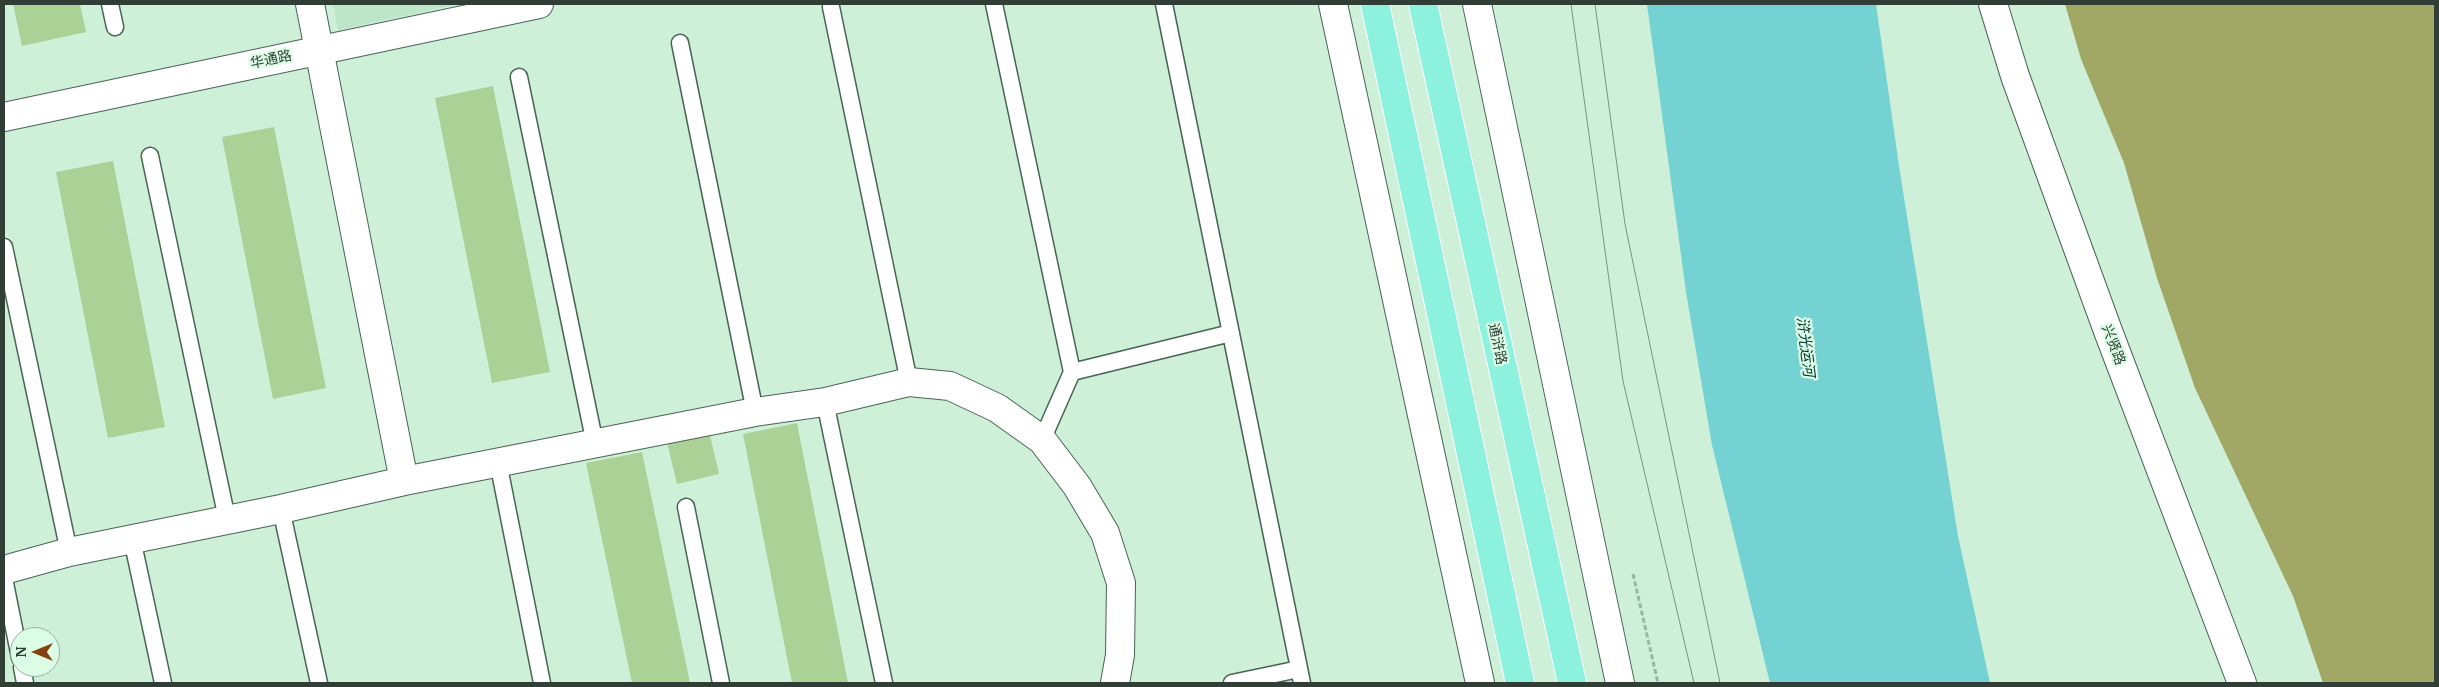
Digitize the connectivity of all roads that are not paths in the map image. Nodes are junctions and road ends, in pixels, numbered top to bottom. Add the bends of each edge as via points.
1 (110, 4) edge
2 (310, 4) edge
3 (539, 4) edge
4 (994, 4) edge
5 (1164, 4) edge
6 (1334, 4) edge
7 (1375, 4) edge
8 (1423, 4) edge
9 (1477, 4) edge
10 (1993, 4) edge
11 (831, 7) dead end
12 (467, 11) edge
13 (115, 27) dead end
14 (680, 43) dead end
15 (320, 50) junction
16 (519, 77) dead end
17 (4, 117) edge
18 (150, 156) dead end
19 (4, 247) edge
20 (1231, 333) junction
21 (1072, 372) junction
22 (909, 382) junction
23 (825, 402) junction
24 (755, 412) junction
25 (1042, 440) junction
26 (595, 444) junction
27 (498, 462) junction
28 (404, 481) junction
29 (686, 507) dead end
30 (281, 509) junction
31 (227, 519) junction
32 (132, 539) junction
33 (69, 552) junction
34 (4, 570) edge
35 (4, 578) edge
36 (14, 627) edge
37 (1300, 676) edge
38 (162, 683) edge
39 (319, 683) edge
40 (542, 683) edge
41 (721, 683) edge
42 (884, 683) edge
43 (1115, 683) edge
44 (1232, 683) edge
45 (1480, 683) edge
46 (1520, 683) edge
47 (1572, 683) edge
48 (1620, 683) edge
49 (2242, 683) edge

1 - 13 lane
2 - 15 street
3 - 12 street, 华通路
4 - 21 lane
5 - 20 lane
6 - 45 street
7 - 46 main road
8 - 47 main road, 通浒路
9 - 48 street
10 - 49 street, 兴贤路 via 2015,76 2108,331
11 - 22 lane
12 - 15 street, 华通路
14 - 24 lane
15 - 17 street, 华通路
15 - 28 street
16 - 26 lane
18 - 31 lane
19 - 33 lane
20 - 21 lane
20 - 37 lane
21 - 25 lane
22 - 23 street
22 - 25 street via 950,386 997,408
23 - 24 street
23 - 42 lane
24 - 26 street
25 - 43 street via 1077,486 1105,533 1121,583 1120,654
26 - 27 street
27 - 28 street
27 - 40 lane
28 - 30 street
29 - 41 lane
30 - 31 street
30 - 39 lane
31 - 32 street
32 - 33 street
32 - 38 lane
33 - 34 street
35 - 36 lane
37 - 44 lane

